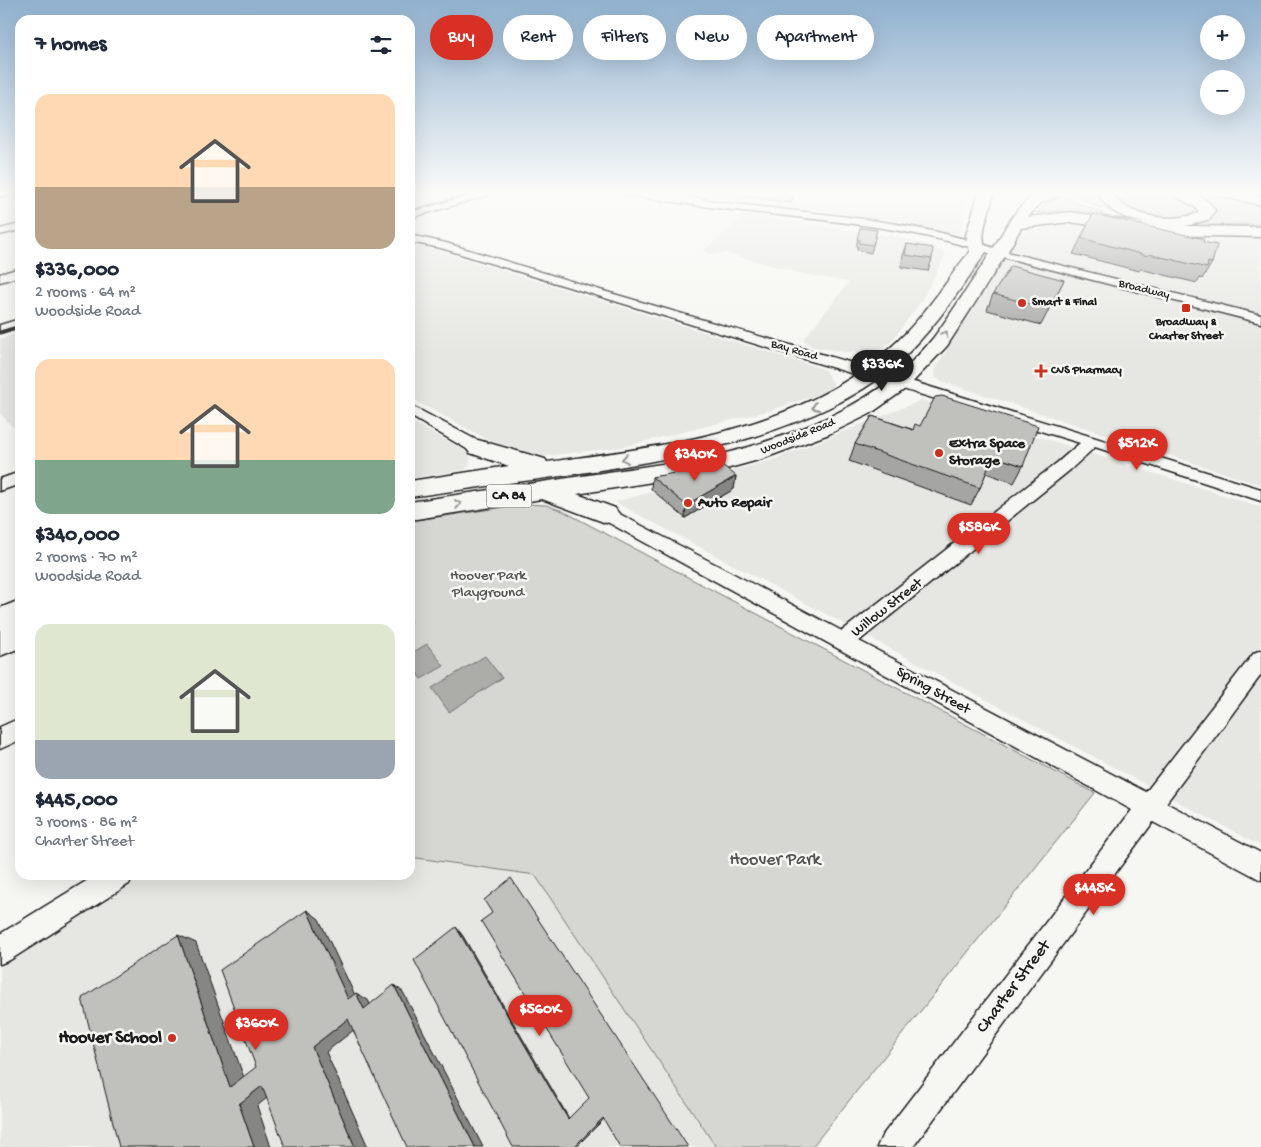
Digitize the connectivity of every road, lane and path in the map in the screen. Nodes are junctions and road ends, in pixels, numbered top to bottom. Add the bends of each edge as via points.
1 (444, 246) edge
2 (982, 246) edge
3 (985, 246) junction
4 (15, 274) edge
5 (0, 278) edge
6 (1261, 319) edge
7 (15, 324) edge
8 (0, 329) edge
9 (15, 330) edge
10 (0, 335) edge
11 (872, 374) junction
12 (901, 382) junction
13 (415, 413) edge
14 (1092, 440) junction
15 (478, 448) junction
16 (15, 480) edge
17 (465, 480) junction
18 (550, 480) junction
19 (608, 481) junction
20 (0, 485) edge
21 (415, 488) edge
22 (1261, 495) edge
23 (415, 510) edge
24 (606, 514) junction
25 (15, 614) edge
26 (0, 620) edge
27 (15, 637) edge
28 (844, 642) junction
29 (0, 644) edge
30 (1261, 659) edge
31 (15, 731) edge
32 (0, 739) edge
33 (1150, 808) junction
34 (1261, 868) edge
35 (112, 880) edge
36 (0, 950) edge
37 (893, 1147) edge

1 - 11 street, Bay Road
2 - 3 street, Broadway
3 - 6 street, Broadway
3 - 11 highway, Woodside Road / CA 84 via 919,330
12 -> 3 highway, Woodside Road / CA 84 via 940,342
4 - 5 street
7 - 8 street
9 - 10 street
11 - 12 street, Bay Road
11 -> 18 highway, Woodside Road / CA 84 via 826,402 748,432
12 - 14 street, Bay Road
12 - 19 highway, Woodside Road / CA 84 via 862,409 821,429 754,454 715,464
13 - 15 street
14 - 22 street, Bay Road
14 - 28 street, Willow Street
15 - 17 highway via 482,461
15 - 18 highway via 507,458
16 - 20 street
17 - 18 highway, Woodside Road / CA 84
17 - 21 highway, Woodside Road / CA 84
18 - 19 highway, Woodside Road / CA 84
23 -> 18 highway, Woodside Road / CA 84
18 - 24 highway
19 - 24 highway via 599,496
24 - 28 street, Spring Street
25 - 26 highway
27 - 29 highway
28 - 33 street, Spring Street
30 - 33 street, Charter Street
31 - 32 street
33 - 34 street, Spring Street
33 - 37 street, Charter Street
35 - 36 street

